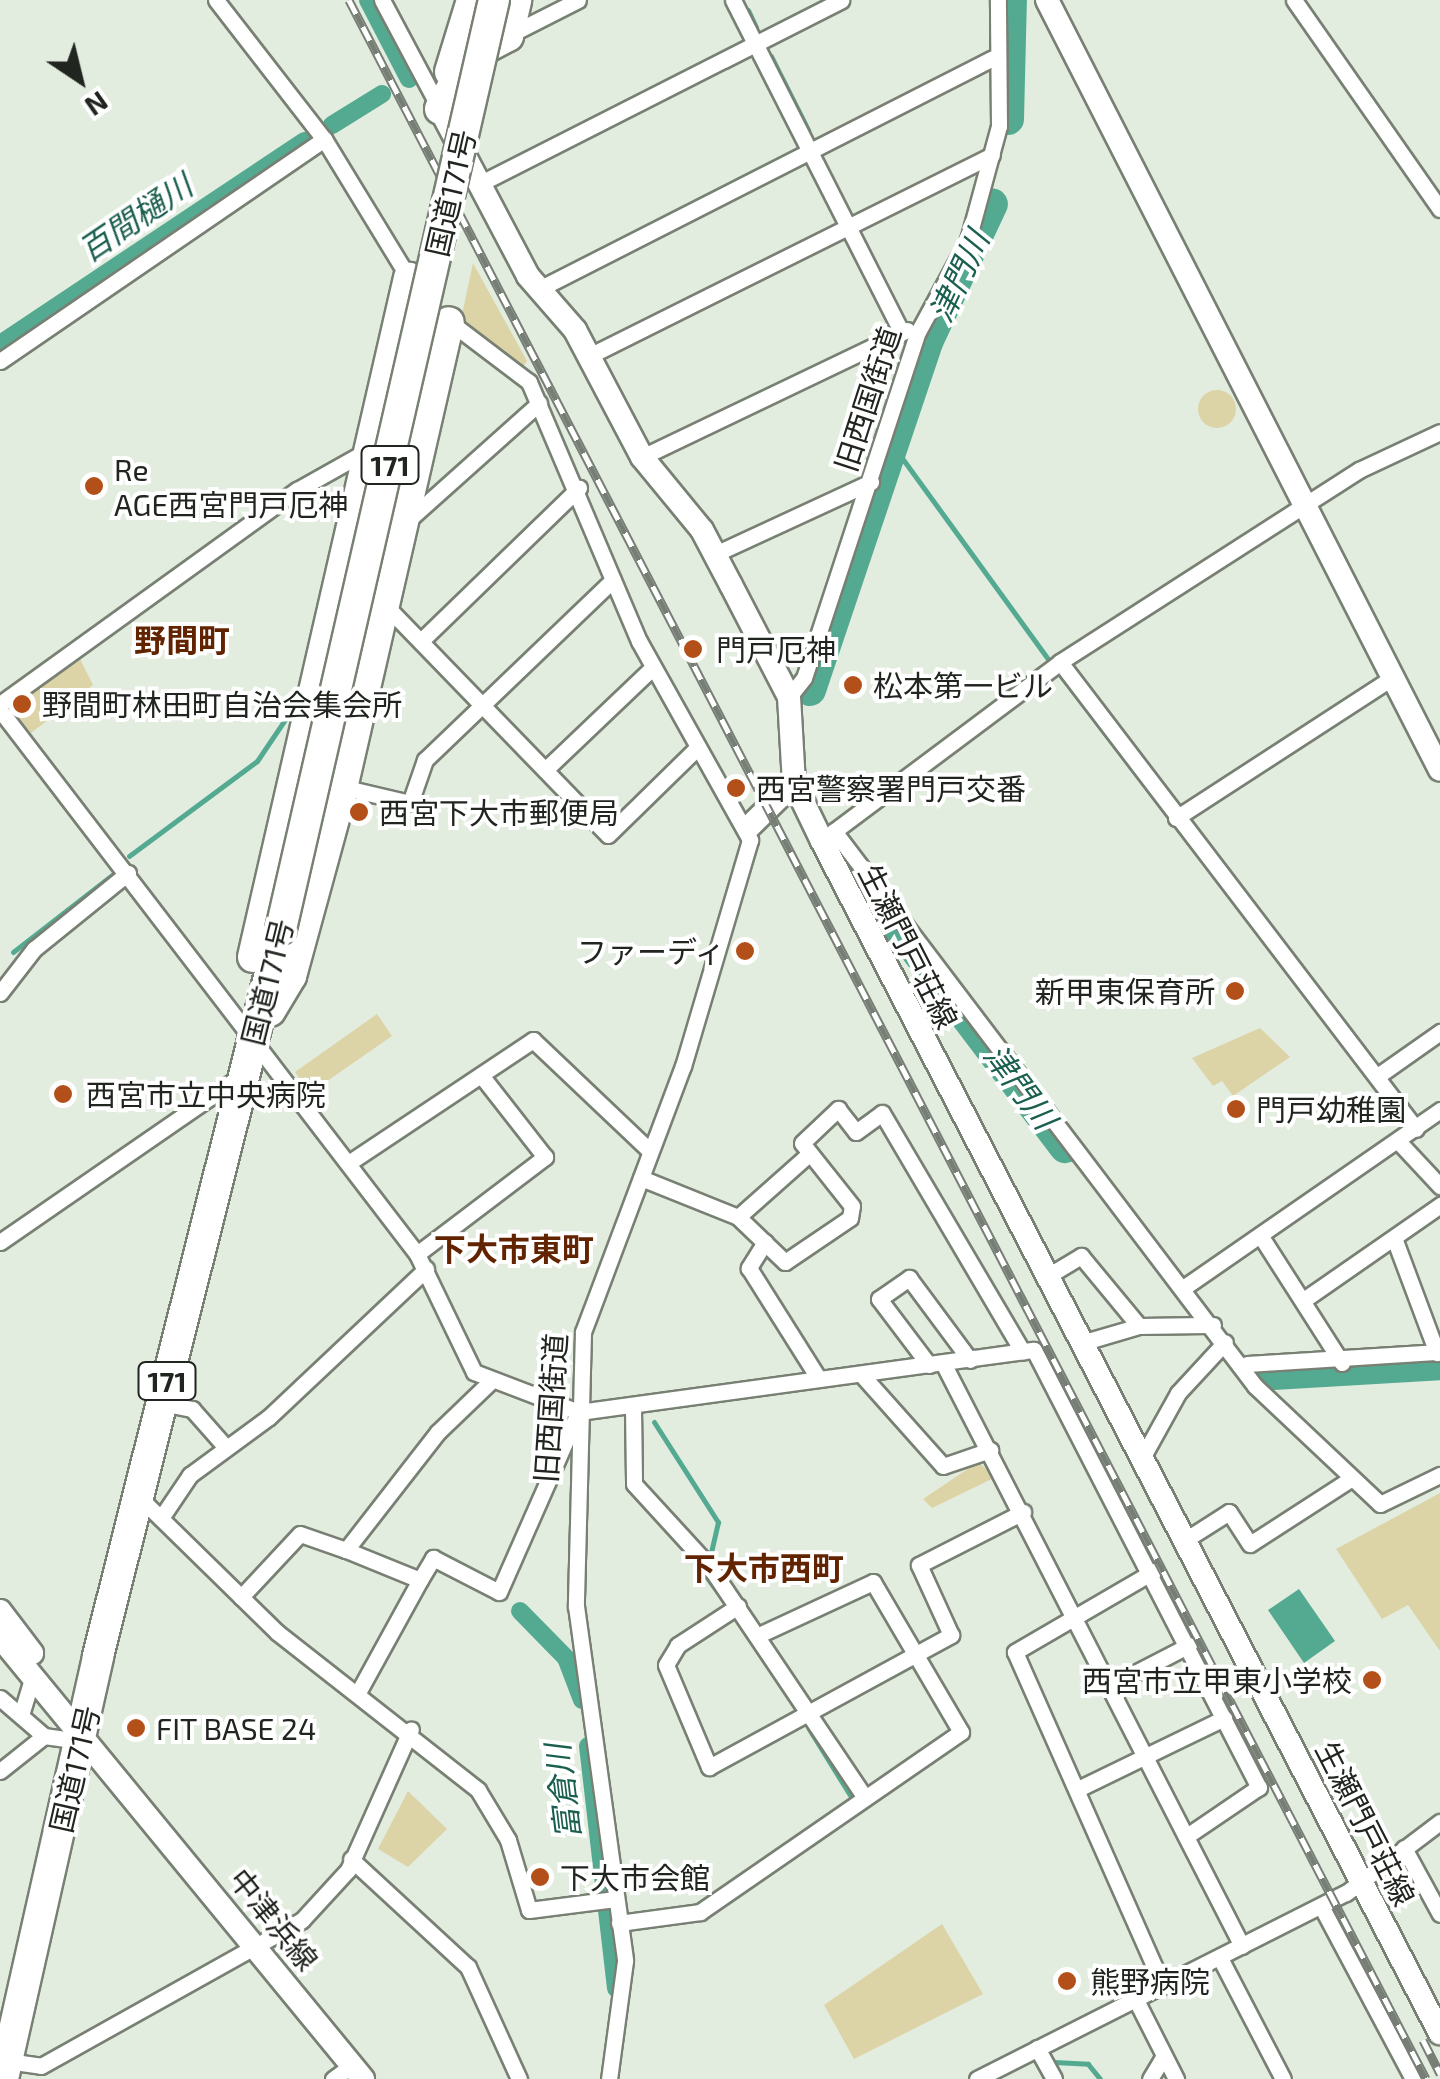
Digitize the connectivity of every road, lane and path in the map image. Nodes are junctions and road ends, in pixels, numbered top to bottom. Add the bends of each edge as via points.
1 (216, 0) edge
2 (382, 0) edge
3 (494, 0) edge
4 (516, 0) edge
5 (578, 0) edge
6 (733, 0) edge
7 (842, 0) edge
8 (998, 0) edge
9 (1048, 0) edge
10 (1294, 0) edge
11 (483, 26) edge
12 (756, 44) junction
13 (993, 58) junction
14 (440, 109) junction
15 (324, 139) junction
16 (810, 150) junction
17 (992, 156) junction
18 (481, 183) junction
19 (1440, 209) edge
20 (847, 227) junction
21 (408, 278) junction
22 (539, 289) junction
23 (449, 322) junction
24 (899, 328) junction
25 (918, 332) junction
26 (589, 356) junction
27 (1, 357) edge
28 (540, 403) junction
29 (1440, 432) edge
30 (372, 449) junction
31 (642, 458) junction
32 (419, 460) junction
33 (871, 482) junction
34 (578, 488) junction
35 (1305, 503) junction
36 (405, 523) junction
37 (715, 554) junction
38 (613, 580) junction
39 (385, 605) junction
40 (424, 638) junction
41 (1060, 662) junction
42 (653, 667) junction
43 (1393, 677) junction
44 (789, 697) junction
45 (482, 705) junction
46 (0, 707) edge
47 (698, 747) junction
48 (545, 770) junction
49 (1440, 770) edge
50 (794, 783) junction
51 (342, 787) junction
52 (1176, 818) junction
53 (748, 827) junction
54 (828, 836) junction
55 (128, 873) junction
56 (0, 993) edge
57 (1440, 1032) edge
58 (253, 1040) junction
59 (243, 1074) junction
60 (481, 1075) junction
61 (1379, 1075) junction
62 (1437, 1118) edge
63 (1416, 1129) junction
64 (1398, 1141) junction
65 (650, 1151) junction
66 (810, 1153) junction
67 (350, 1162) junction
68 (641, 1178) junction
69 (1440, 1186) edge
70 (1440, 1205) edge
71 (738, 1217) junction
72 (1260, 1235) junction
73 (1394, 1238) junction
74 (0, 1242) edge
75 (765, 1242) junction
76 (417, 1254) junction
77 (426, 1269) junction
78 (1046, 1277) junction
79 (1186, 1286) junction
80 (1305, 1298) junction
81 (1212, 1324) junction
82 (1139, 1326) junction
83 (1226, 1342) junction
84 (1081, 1343) junction
85 (1023, 1352) junction
86 (1438, 1353) edge
87 (970, 1360) junction
88 (1342, 1363) junction
89 (936, 1364) junction
90 (1247, 1364) junction
91 (861, 1374) junction
92 (820, 1379) junction
93 (492, 1381) junction
94 (162, 1403) junction
95 (632, 1408) junction
96 (579, 1412) junction
97 (223, 1444) junction
98 (990, 1450) junction
99 (1142, 1458) junction
100 (1440, 1476) edge
101 (1352, 1478) junction
102 (139, 1496) junction
103 (1023, 1512) junction
104 (162, 1518) junction
105 (1185, 1540) junction
106 (346, 1550) junction
107 (1154, 1571) junction
108 (420, 1580) junction
109 (241, 1596) junction
110 (738, 1606) junction
111 (0, 1611) edge
112 (1074, 1616) junction
113 (759, 1635) junction
114 (0, 1637) edge
115 (1189, 1646) junction
116 (916, 1656) junction
117 (32, 1678) junction
118 (1110, 1686) junction
119 (360, 1689) junction
120 (0, 1698) edge
121 (810, 1714) junction
122 (21, 1715) junction
123 (1224, 1718) junction
124 (411, 1729) junction
125 (83, 1732) junction
126 (44, 1736) junction
127 (1144, 1758) junction
128 (0, 1770) edge
129 (1082, 1788) junction
130 (865, 1798) junction
131 (1440, 1822) edge
132 (1186, 1836) junction
133 (1404, 1848) junction
134 (351, 1860) junction
135 (1363, 1882) junction
136 (610, 1900) junction
137 (1321, 1906) junction
138 (1440, 1914) edge
139 (619, 1923) junction
140 (1242, 1946) junction
141 (259, 1947) junction
142 (1220, 1958) junction
143 (1163, 1986) junction
144 (1136, 2000) junction
145 (1440, 2033) edge
146 (1037, 2048) junction
147 (1164, 2056) junction
148 (5, 2070) edge
149 (349, 2074) edge
150 (519, 2079) edge
151 (609, 2079) edge
152 (976, 2079) edge
153 (1054, 2079) edge
154 (1150, 2079) edge
155 (1176, 2079) edge
156 (1283, 2079) edge
157 (1413, 2079) edge

1 - 15 street
2 - 14 street
3 - 58 highway, 国道171号 / 171, bridge
4 - 11 highway
5 - 11 street
6 - 12 street
7 - 12 street
8 - 13 street, 旧西国街道
9 - 35 main road
10 - 19 street
11 - 14 highway
12 - 16 street
12 - 18 street
13 - 16 street
13 - 17 street, 旧西国街道
14 - 18 main road, 生瀬門戸荘線
15 - 21 street
15 - 27 street
16 - 20 street
16 - 22 street
17 - 20 street
17 - 25 street, 旧西国街道 via 968,240
18 - 22 main road, 生瀬門戸荘線
20 - 24 street
20 - 26 street
21 - 23 street
21 - 30 highway, 171
22 - 26 main road, 生瀬門戸荘線
23 - 28 street via 529,382
23 - 32 highway, 171
24 - 25 street
24 - 31 street
25 - 33 street, 旧西国街道
26 - 31 main road, 生瀬門戸荘線
28 - 34 street
28 - 36 street
29 - 35 street
30 - 32 street
30 - 46 street via 297,490
30 - 58 highway, 171 via 253,958
31 - 37 main road, 生瀬門戸荘線
32 - 36 highway, 171
33 - 37 street
33 - 44 street, 旧西国街道 via 804,678
34 - 38 street
34 - 40 street
35 - 41 street
35 - 43 main road
36 - 39 highway, 171
37 - 44 main road, 生瀬門戸荘線
38 - 42 street
38 - 45 street
39 - 40 street
39 - 51 highway, 171
40 - 45 street
41 - 52 street
41 - 54 street
42 - 47 street
42 - 48 street
43 - 49 main road
43 - 52 street
44 - 50 main road, 生瀬門戸荘線
45 - 48 street
45 - 51 street via 425,760 410,803
46 - 55 street
47 - 48 street via 608,835
47 - 53 street
50 - 53 main road
50 - 54 main road, 生瀬門戸荘線
51 - 58 highway, 171 via 291,976
52 - 61 street
53 - 65 street, 旧西国街道 via 734,906
54 - 78 main road, 生瀬門戸荘線
54 - 79 street
55 - 56 street
55 - 58 street
57 - 61 street
58 - 59 highway, 国道171号 / 171
58 - 67 street
59 - 74 street
59 - 94 highway, 国道171号 / 171
60 - 65 street via 533,1040
60 - 67 street
60 - 76 street via 545,1156
61 - 63 street
62 - 63 street
63 - 64 street
64 - 69 street
64 - 72 street
65 - 68 street, 旧西国街道
66 - 71 street
66 - 75 street via 852,1206 850,1218 786,1262
66 - 85 street via 802,1144 838,1109 856,1132 882,1113
67 - 76 street
68 - 71 street
68 - 96 street, 旧西国街道 via 583,1332
70 - 73 street
71 - 75 street
72 - 79 street
72 - 80 street
73 - 80 street
73 - 86 street
75 - 92 street via 748,1268
76 - 77 street
77 - 93 street via 464,1361
77 - 97 street via 269,1418
78 - 82 street via 1081,1256
78 - 84 main road, 生瀬門戸荘線
79 - 81 street
80 - 88 street
81 - 82 street
81 - 83 street
82 - 84 street
83 - 90 street
83 - 99 street via 1178,1393
84 - 99 main road, 生瀬門戸荘線
85 - 87 street
85 - 107 street via 1034,1350
86 - 88 street
87 - 89 street
87 - 89 street via 909,1278 879,1300
88 - 90 street
89 - 91 street
89 - 98 street
90 - 101 street via 1255,1386
91 - 92 street
91 - 98 street via 943,1466
92 - 95 street
93 - 96 street
93 - 106 street via 438,1432
94 - 97 street via 192,1410
94 - 102 highway, 国道171号 / 171
95 - 96 street
95 - 110 street via 634,1484
96 - 108 street via 499,1592 433,1558
96 - 136 street, 旧西国街道 via 576,1606
97 - 104 street
98 - 103 street
99 - 105 main road, 生瀬門戸荘線
100 - 101 street via 1380,1504
101 - 105 street via 1250,1544 1230,1512
102 - 104 street
102 - 125 highway, 国道171号 / 171
103 - 112 street
103 - 116 street via 919,1565 951,1635
104 - 109 street
105 - 135 main road, 生瀬門戸荘線
106 - 108 street
106 - 109 street via 300,1534
107 - 112 street
107 - 115 street
108 - 119 street
109 - 119 street
110 - 113 street
110 - 121 street via 678,1645 666,1666 709,1767
111 - 125 main road, 中津浜線
112 - 118 street
112 - 129 street via 1014,1652
113 - 116 street via 865,1580
113 - 121 street
114 - 117 main road, 中津浜線
115 - 118 street
115 - 123 street
116 - 121 street
116 - 130 street via 961,1732
117 - 122 street
117 - 125 main road, 中津浜線
118 - 127 street
119 - 124 street
120 - 122 street
121 - 130 street
122 - 126 street
123 - 127 street
123 - 132 street via 1259,1787
124 - 134 street
124 - 136 street via 478,1790 508,1840 520,1902 529,1910
125 - 126 street
125 - 141 main road, 中津浜線
125 - 148 highway, 国道171号 / 171
126 - 128 street
127 - 129 street
127 - 132 street
129 - 143 street
130 - 139 street via 700,1912
131 - 133 street
132 - 140 street
133 - 135 street
133 - 138 street
134 - 141 street via 302,1920
134 - 150 street via 468,1968
135 - 137 street
135 - 145 main road, 生瀬門戸荘線
136 - 139 street, 旧西国街道
137 - 140 street
137 - 157 street
139 - 151 street, 旧西国街道 via 625,2000
140 - 142 street
141 - 148 street via 42,2066
141 - 149 main road, 中津浜線
142 - 143 street
142 - 156 street
143 - 144 street
144 - 146 street
144 - 147 street
146 - 152 street
146 - 153 street
147 - 154 street
147 - 155 street

